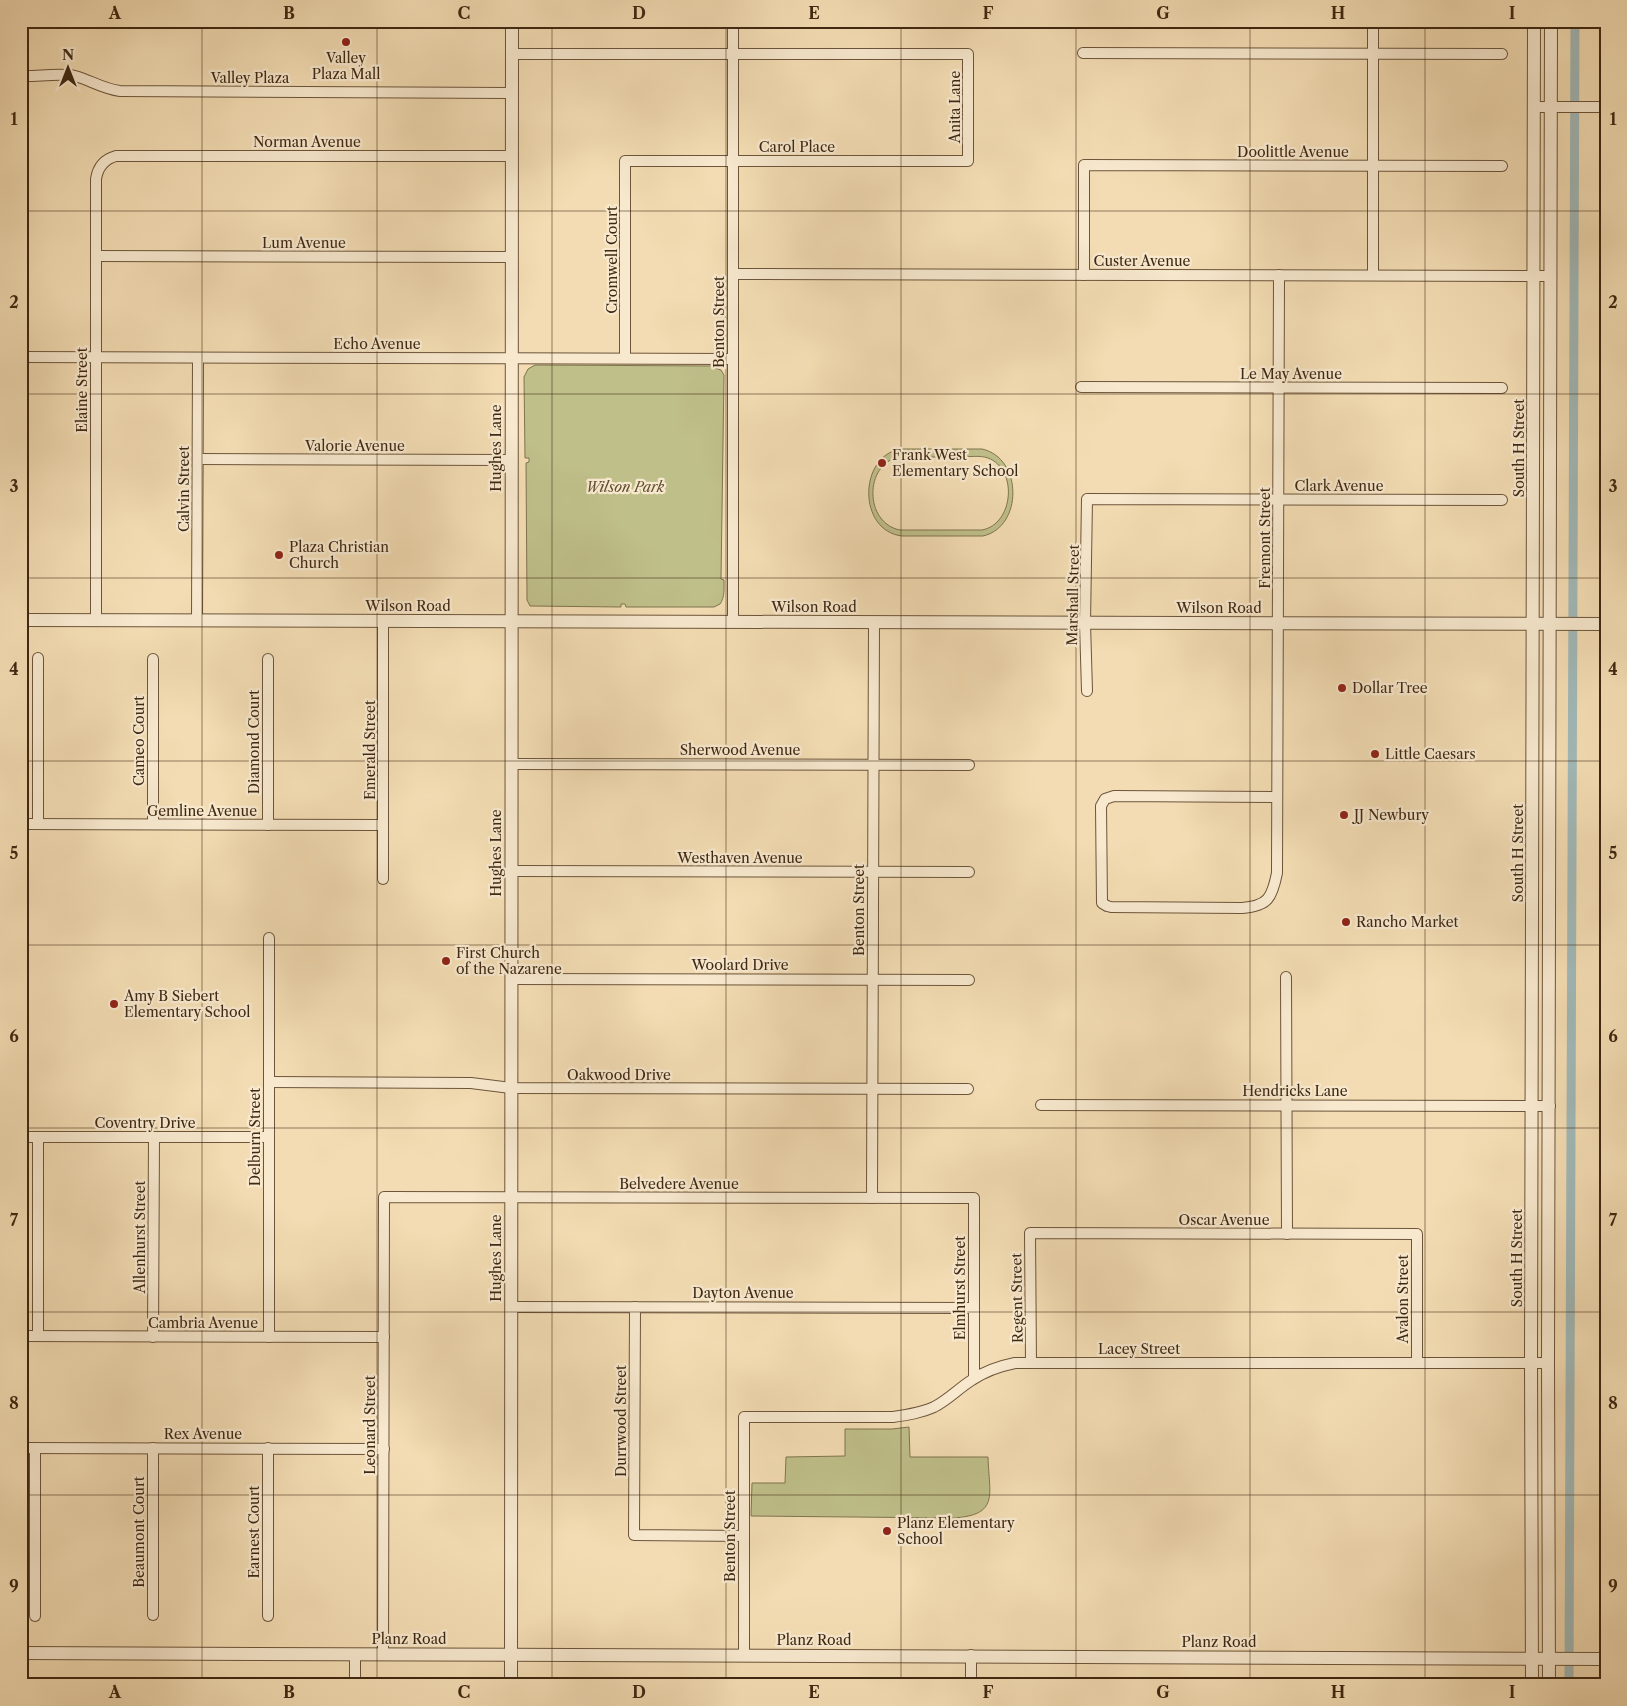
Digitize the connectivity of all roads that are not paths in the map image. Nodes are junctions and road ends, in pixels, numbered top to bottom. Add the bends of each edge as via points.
1 (512, 21) edge
2 (733, 21) edge
3 (1373, 21) edge
4 (1534, 21) edge
5 (1551, 21) edge
6 (1083, 53) dead end
7 (1373, 53) junction
8 (512, 54) junction
9 (733, 54) junction
10 (1502, 54) dead end
11 (21, 74) edge
12 (512, 93) junction
13 (1533, 107) junction
14 (1550, 107) junction
15 (1606, 107) edge
16 (512, 156) junction
17 (625, 161) joint
18 (733, 161) junction
19 (968, 161) joint
20 (104, 162) joint
21 (1373, 166) junction
22 (1502, 166) dead end
23 (96, 256) junction
24 (512, 257) junction
25 (733, 274) junction
26 (1084, 275) junction
27 (1279, 275) junction
28 (1373, 275) junction
29 (1534, 275) junction
30 (1551, 276) junction
31 (21, 357) edge
32 (96, 358) junction
33 (198, 358) junction
34 (512, 358) junction
35 (625, 358) junction
36 (733, 358) junction
37 (1081, 387) dead end
38 (1279, 387) junction
39 (1502, 388) dead end
40 (198, 459) junction
41 (512, 460) junction
42 (1087, 499) joint
43 (1279, 500) junction
44 (1502, 500) dead end
45 (21, 620) edge
46 (96, 620) junction
47 (197, 621) junction
48 (384, 621) junction
49 (512, 621) junction
50 (733, 622) junction
51 (874, 622) junction
52 (1085, 623) junction
53 (1279, 623) junction
54 (1532, 623) junction
55 (1550, 623) junction
56 (1606, 624) edge
57 (38, 658) dead end
58 (153, 658) dead end
59 (268, 659) dead end
60 (1087, 691) dead end
61 (511, 764) junction
62 (873, 764) junction
63 (969, 764) dead end
64 (1277, 796) junction
65 (21, 824) edge
66 (38, 824) junction
67 (153, 824) junction
68 (268, 824) junction
69 (383, 825) junction
70 (511, 871) junction
71 (873, 872) junction
72 (969, 872) dead end
73 (383, 879) dead end
74 (269, 938) dead end
75 (1286, 977) dead end
76 (511, 979) junction
77 (873, 979) junction
78 (969, 980) dead end
79 (269, 1082) junction
80 (511, 1088) junction
81 (872, 1089) junction
82 (968, 1089) dead end
83 (1040, 1104) dead end
84 (1286, 1105) junction
85 (1532, 1105) junction
86 (1550, 1106) junction
87 (21, 1137) edge
88 (38, 1137) junction
89 (154, 1137) junction
90 (269, 1137) junction
91 (384, 1197) joint
92 (511, 1197) junction
93 (872, 1198) junction
94 (974, 1198) joint
95 (1030, 1233) joint
96 (1286, 1234) junction
97 (1417, 1234) joint
98 (511, 1307) junction
99 (635, 1307) junction
100 (974, 1308) junction
101 (21, 1336) edge
102 (38, 1336) junction
103 (153, 1336) junction
104 (268, 1337) junction
105 (384, 1337) junction
106 (1032, 1362) junction
107 (1531, 1363) junction
108 (1548, 1363) junction
109 (1417, 1364) junction
110 (974, 1378) junction
111 (744, 1417) joint
112 (21, 1448) edge
113 (35, 1448) junction
114 (153, 1448) junction
115 (268, 1448) junction
116 (384, 1448) junction
117 (744, 1536) junction
118 (153, 1615) dead end
119 (35, 1616) dead end
120 (268, 1616) dead end
121 (21, 1653) edge
122 (355, 1654) junction
123 (383, 1654) junction
124 (511, 1654) junction
125 (744, 1655) junction
126 (971, 1655) junction
127 (1532, 1658) junction
128 (1549, 1658) junction
129 (1606, 1659) edge
130 (355, 1685) edge
131 (511, 1685) edge
132 (971, 1685) edge
133 (1532, 1685) edge
134 (1550, 1685) edge

1 - 8 street, Hughes Lane
2 - 9 street, Benton Street
3 - 7 street
4 - 13 street, South H Street
5 - 14 street
6 - 7 street
7 - 10 street
7 - 21 street
8 - 9 street
8 - 12 street, Hughes Lane
9 - 18 street, Benton Street
9 - 19 street, Anita Lane via 968,54
11 - 12 street, Valley Plaza via 77,76 106,89 120,91
12 - 16 street, Hughes Lane
13 - 14 street
13 - 29 street, South H Street
14 - 15 street
14 - 30 street
16 - 20 street, Norman Avenue via 116,156
16 - 24 street, Hughes Lane
17 - 18 street, Carol Place
17 - 35 street, Cromwell Court
18 - 19 street, Carol Place
18 - 25 street, Benton Street
20 - 23 street, Elaine Street via 96,179
21 - 22 street, Doolittle Avenue
21 - 26 street, Doolittle Avenue via 1084,165
21 - 28 street
23 - 24 street, Lum Avenue
23 - 32 street, Elaine Street
24 - 34 street, Hughes Lane
25 - 26 street, Custer Avenue
25 - 36 street, Benton Street
26 - 27 street, Custer Avenue
27 - 28 street, Custer Avenue
27 - 38 street, Fremont Street
28 - 29 street, Custer Avenue
29 - 30 street, Custer Avenue
29 - 54 street, South H Street
30 - 55 street
31 - 32 street, Echo Avenue
32 - 33 street, Echo Avenue
32 - 46 street, Elaine Street
33 - 34 street, Echo Avenue
33 - 40 street, Calvin Street
34 - 35 street, Echo Avenue
34 - 41 street, Hughes Lane
35 - 36 street, Echo Avenue
36 - 50 street, Benton Street
37 - 38 street, Le May Avenue
38 - 39 street, Le May Avenue
38 - 43 street, Fremont Street
40 - 41 street, Valorie Avenue
40 - 47 street, Calvin Street
41 - 49 street, Hughes Lane
42 - 43 street, Clark Avenue
42 - 52 street, Marshall Street
43 - 44 street, Clark Avenue
43 - 53 street, Fremont Street
45 - 46 street, Wilson Road
46 - 47 street, Wilson Road
47 - 48 street, Wilson Road
48 - 49 street, Wilson Road
48 - 69 street, Emerald Street
49 - 50 street, Wilson Road
49 - 61 street, Hughes Lane
50 - 51 street, Wilson Road
51 - 52 street, Wilson Road
51 - 62 street, Benton Street
52 - 53 street, Wilson Road
52 - 60 street, Marshall Street
53 - 54 street, Wilson Road
53 - 64 street, Fremont Street
54 - 55 street, Wilson Road
54 - 85 street, South H Street
55 - 56 street, Wilson Road
55 - 86 street
57 - 66 street
58 - 67 street, Cameo Court
59 - 68 street, Diamond Court
61 - 62 street, Sherwood Avenue
61 - 70 street, Hughes Lane
62 - 63 street, Sherwood Avenue
62 - 71 street, Benton Street
64 - 64 street, Fremont Street via 1277,873 1274,891 1265,902 1256,907 1242,908 1106,906 1102,902 1101,806 1105,799 1114,796
65 - 66 street, Gemline Avenue
66 - 67 street, Gemline Avenue
67 - 68 street, Gemline Avenue
68 - 69 street, Gemline Avenue
69 - 73 street, Emerald Street
70 - 71 street, Westhaven Avenue
70 - 76 street, Hughes Lane
71 - 72 street, Westhaven Avenue
71 - 77 street, Benton Street
74 - 79 street, Delburn Street
75 - 84 street
76 - 77 street, Woolard Drive
76 - 80 street, Hughes Lane
77 - 78 street, Woolard Drive
77 - 81 street, Benton Street
79 - 80 street, Oakwood Drive via 471,1083
79 - 90 street, Delburn Street
80 - 81 street, Oakwood Drive
80 - 92 street, Hughes Lane
81 - 82 street, Oakwood Drive
81 - 93 street, Benton Street
83 - 84 street, Hendricks Lane
84 - 85 street, Hendricks Lane
84 - 96 street
85 - 86 street, Hendricks Lane
85 - 107 street, South H Street
86 - 108 street
87 - 88 street, Coventry Drive
88 - 89 street, Coventry Drive
88 - 102 street
89 - 90 street, Coventry Drive
89 - 103 street, Allenhurst Street
90 - 104 street, Delburn Street
91 - 92 street, Belvedere Avenue
91 - 105 street, Leonard Street
92 - 93 street, Belvedere Avenue
92 - 98 street, Hughes Lane
93 - 94 street, Belvedere Avenue
94 - 100 street, Elmhurst Street
95 - 96 street, Oscar Avenue
95 - 106 street, Regent Street
96 - 97 street, Oscar Avenue
97 - 109 street, Avalon Street
98 - 99 street, Dayton Avenue
98 - 124 street, Hughes Lane
99 - 100 street, Dayton Avenue
99 - 117 street, Durrwood Street via 634,1535
100 - 110 street, Elmhurst Street
101 - 102 street, Cambria Avenue
102 - 103 street, Cambria Avenue
103 - 104 street, Cambria Avenue
104 - 105 street, Cambria Avenue
105 - 116 street, Leonard Street
106 - 109 street, Lacey Street
106 - 110 street, Lacey Street via 1001,1366
107 - 108 street, Lacey Street
107 - 109 street, Lacey Street
107 - 127 street, South H Street
108 - 128 street
110 - 111 street, Lacey Street via 936,1406 907,1415
111 - 117 street, Benton Street
112 - 113 street, Rex Avenue
113 - 114 street, Rex Avenue
113 - 119 street
114 - 115 street, Rex Avenue
114 - 118 street, Beaumont Court
115 - 116 street, Rex Avenue
115 - 120 street, Earnest Court
116 - 123 street, Leonard Street
117 - 125 street, Benton Street
121 - 122 street, Planz Road
122 - 123 street, Planz Road
122 - 130 street
123 - 124 street, Planz Road
124 - 125 street, Planz Road
124 - 131 street, Hughes Lane
125 - 126 street, Planz Road
126 - 127 street, Planz Road
126 - 132 street
127 - 128 street, Planz Road
127 - 133 street, South H Street
128 - 129 street, Planz Road
128 - 134 street

